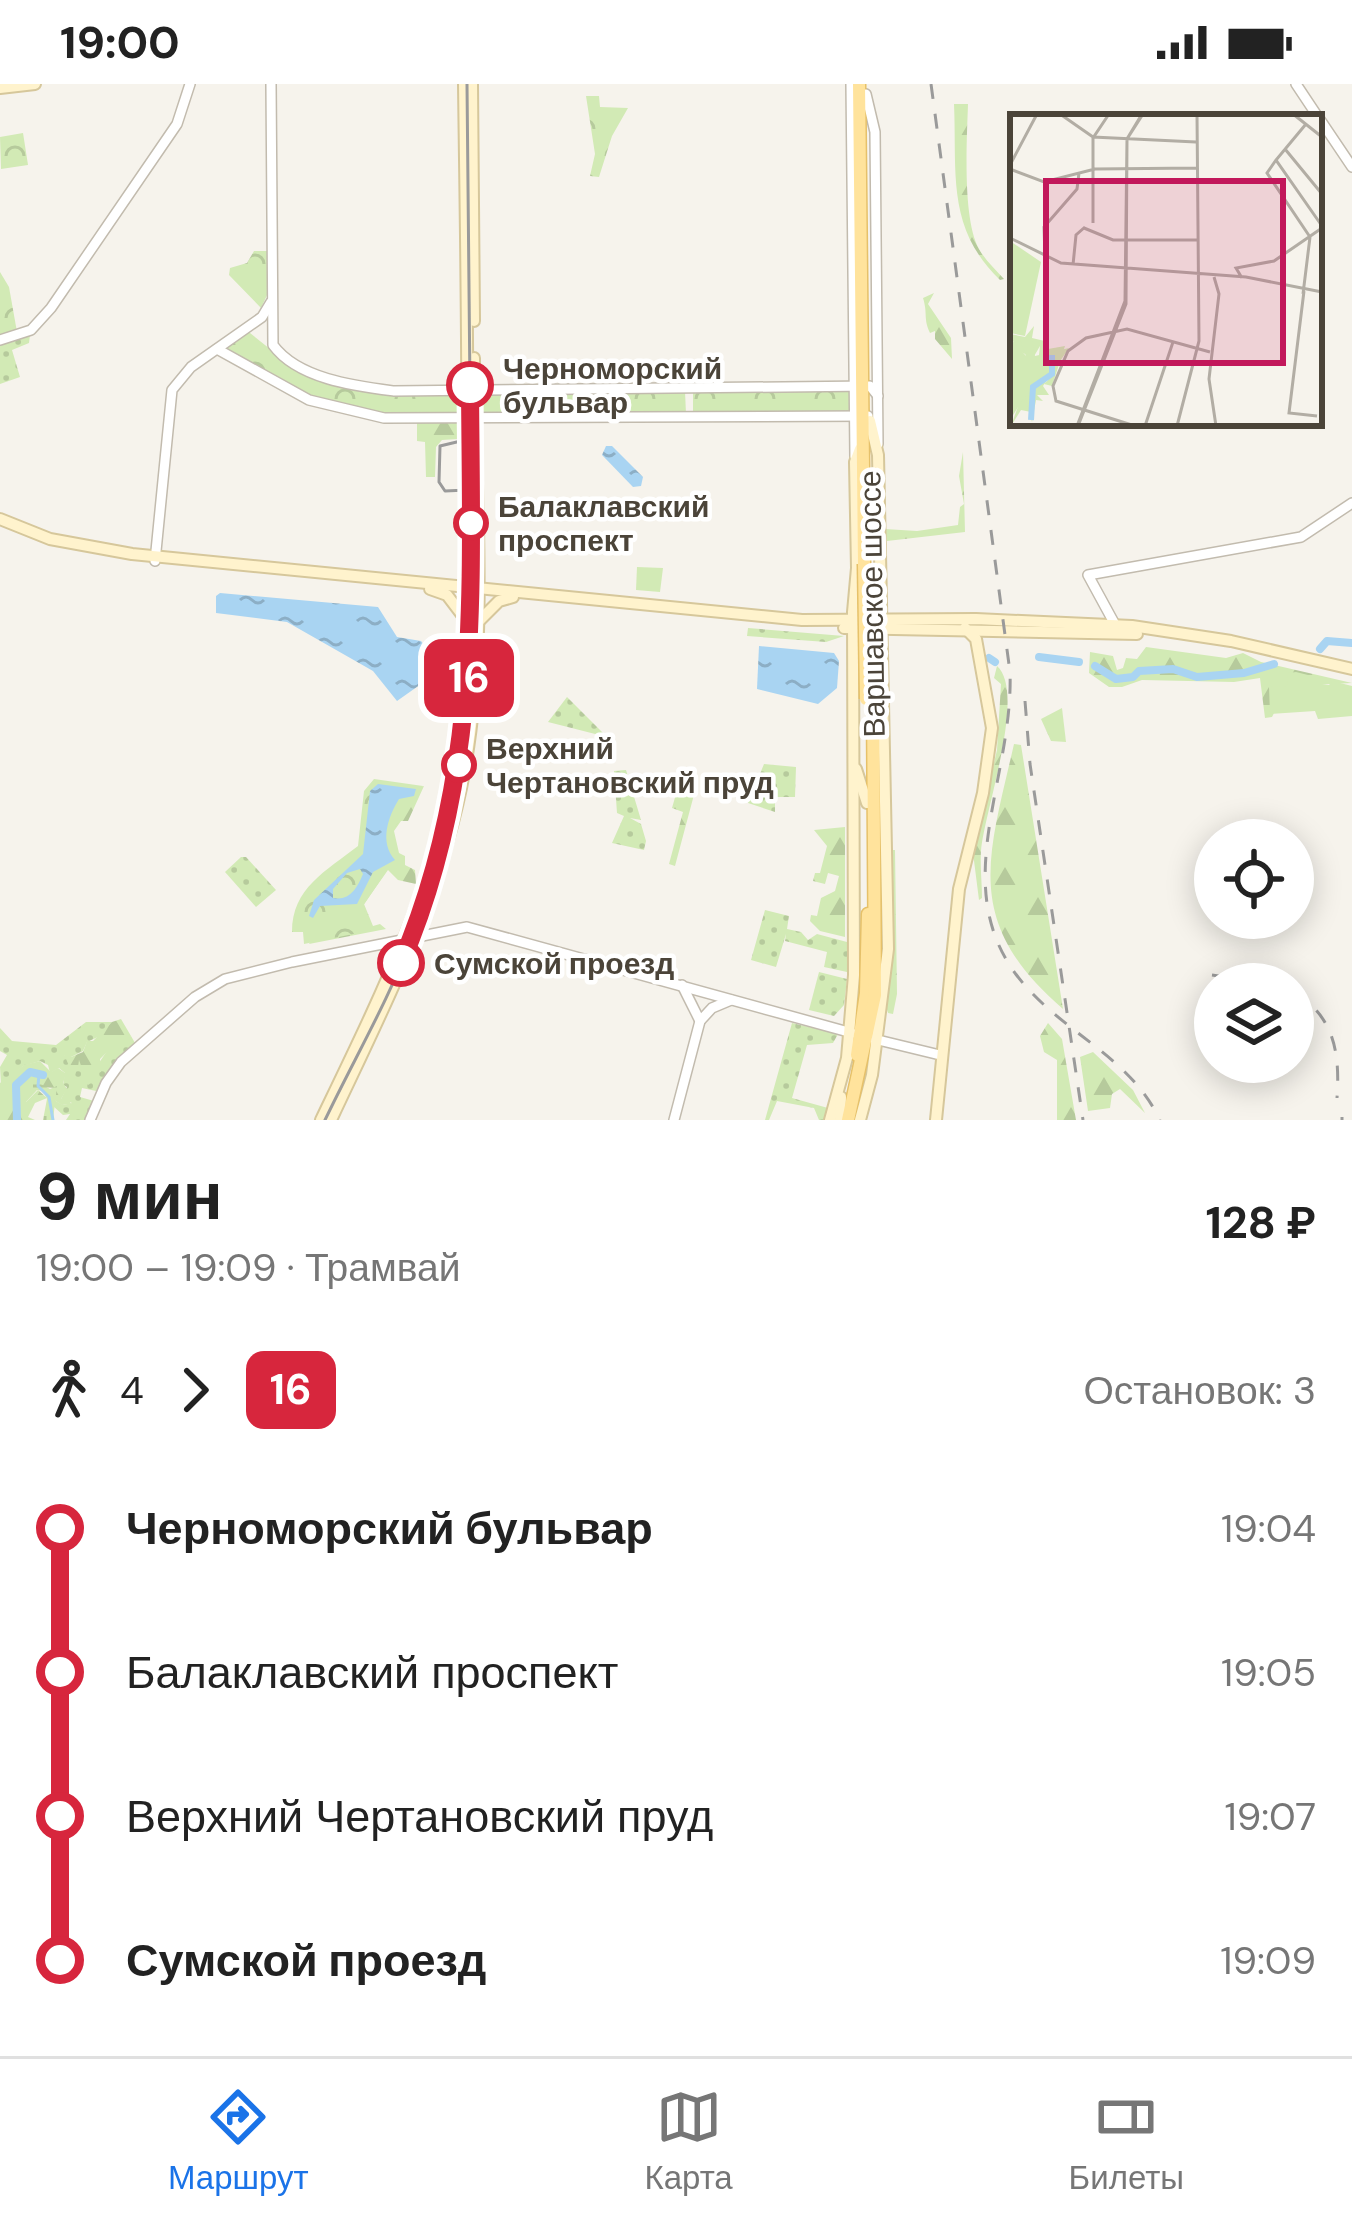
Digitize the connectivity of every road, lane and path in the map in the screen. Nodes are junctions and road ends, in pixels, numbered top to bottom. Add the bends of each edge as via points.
1 (35, 84) edge
2 (190, 84) edge
3 (271, 84) edge
4 (468, 84) edge
5 (1296, 84) edge
6 (860, 86) edge
7 (0, 88) edge
8 (1317, 114) edge
9 (1322, 122) edge
10 (1352, 135) edge
11 (1337, 145) junction
12 (1352, 166) edge
13 (269, 318) junction
14 (0, 340) edge
15 (217, 349) junction
16 (866, 388) junction
17 (471, 392) junction
18 (865, 418) junction
19 (471, 420) junction
20 (862, 436) junction
21 (878, 455) junction
22 (855, 462) junction
23 (1352, 503) edge
24 (0, 522) edge
25 (155, 559) junction
26 (472, 561) junction
27 (864, 568) junction
28 (1092, 575) junction
29 (428, 586) junction
30 (472, 590) junction
31 (882, 591) junction
32 (513, 594) junction
33 (1102, 604) junction
34 (883, 623) junction
35 (907, 623) junction
36 (1085, 623) junction
37 (853, 624) junction
38 (471, 625) junction
39 (962, 628) junction
40 (1122, 628) junction
41 (998, 630) junction
42 (978, 651) junction
43 (854, 666) junction
44 (884, 671) junction
45 (1352, 673) edge
46 (870, 699) junction
47 (853, 754) junction
48 (874, 772) junction
49 (867, 803) junction
50 (426, 910) junction
51 (457, 929) junction
52 (412, 937) junction
53 (868, 943) junction
54 (854, 975) junction
55 (692, 996) junction
56 (717, 1002) junction
57 (700, 1021) junction
58 (863, 1036) junction
59 (940, 1054) junction
60 (843, 1076) junction
61 (90, 1120) edge
62 (321, 1120) edge
63 (331, 1120) edge
64 (674, 1120) edge
65 (830, 1120) edge
66 (843, 1120) edge
67 (860, 1120) edge
68 (936, 1120) edge

1 - 7 main road
2 - 14 street via 177,124 51,308 31,330
3 - 13 street
4 - 17 main road
5 - 8 street
6 - 16 main road, Варшавское шоссе
6 - 16 street via 852,113
9 - 11 street
10 - 11 street
11 - 12 street
13 - 15 street
13 - 17 street via 276,351 332,380
15 - 19 street via 344,412
15 - 25 street via 172,391
16 - 17 street
16 - 18 main road, Варшавское шоссе
16 - 21 street
17 - 19 main road
18 - 19 street
18 - 20 main road, Варшавское шоссе
18 - 21 main road
18 - 22 street
18 - 27 main road, Варшавское шоссе
19 - 26 main road
20 - 22 main road
20 - 27 main road, Варшавское шоссе
21 - 31 main road
22 - 27 main road
23 - 28 street via 1301,537
24 - 25 main road via 89,551
25 - 29 main road
26 - 29 main road
26 - 30 main road
26 - 32 main road
27 - 31 street via 864,602
27 - 37 main road
27 - 46 main road, Варшавское шоссе, bridge
28 - 33 street
28 - 40 street
29 - 30 main road
29 - 38 main road via 447,595
30 - 32 main road
30 - 38 main road
31 - 34 main road
32 - 37 main road
32 - 38 main road
33 - 36 street
33 - 40 street
34 - 35 main road
34 - 37 main road
34 - 44 main road
35 - 36 main road
35 - 39 main road
36 - 40 main road
37 - 43 main road
38 - 50 main road via 464,768
38 - 52 main road via 455,767
39 - 41 main road
39 - 42 main road via 974,633
40 - 41 main road
40 - 45 main road
41 - 42 main road via 982,636
42 - 59 main road via 990,745 959,889
43 - 44 street via 856,650 868,644 880,650
43 - 47 main road
44 - 48 main road
44 - 58 main road via 888,949
46 - 48 main road, Варшавское шоссе
46 - 49 main road, Варшавское шоссе
47 - 49 main road
47 - 54 main road
48 - 58 main road, Варшавское шоссе via 877,954
49 - 53 main road, Варшавское шоссе
50 - 51 street via 436,926
50 - 52 main road
51 - 52 street
51 - 55 street via 682,985
52 - 61 street via 217,983 121,1062
52 - 62 main road
52 - 63 main road
53 - 54 main road
53 - 58 main road, Варшавское шоссе
54 - 58 main road
55 - 56 street
55 - 56 street via 703,1009
55 - 57 street
56 - 57 street
56 - 58 street via 737,999
57 - 64 street
58 - 59 street
58 - 60 main road
58 - 66 main road, Варшавское шоссе
58 - 67 main road via 872,1075
59 - 68 main road
60 - 65 main road
60 - 66 main road

